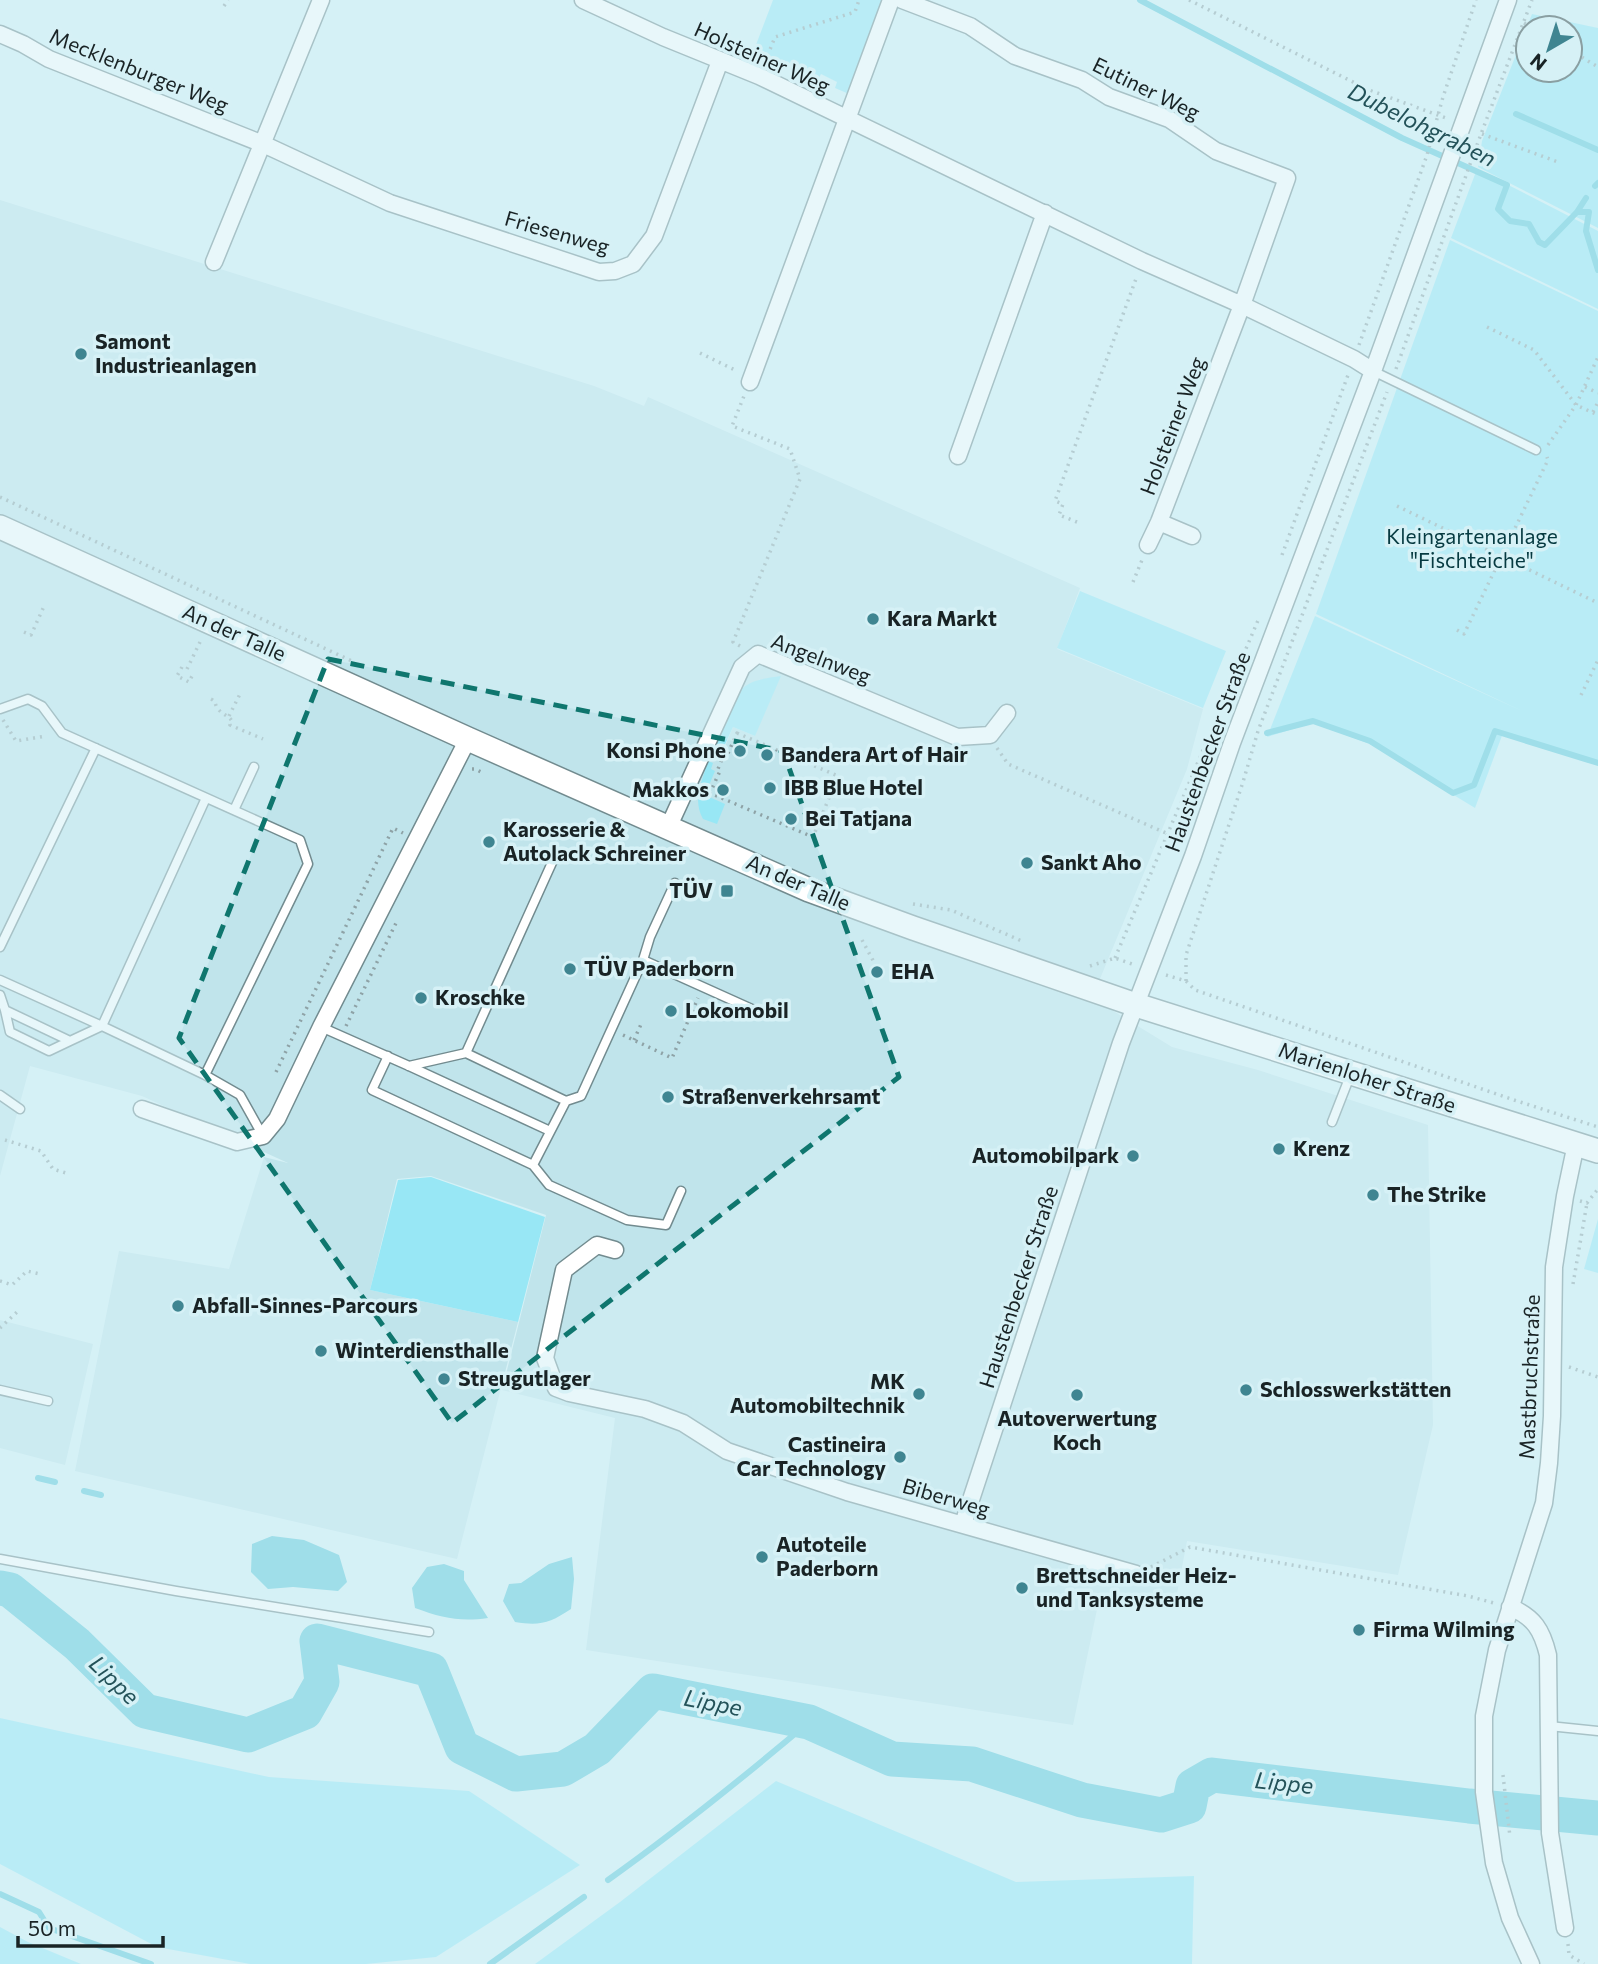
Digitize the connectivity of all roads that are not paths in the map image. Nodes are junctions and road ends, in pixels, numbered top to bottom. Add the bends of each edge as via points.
1 (321, 0) edge
2 (583, 0) edge
3 (891, 0) edge
4 (902, 0) edge
5 (1508, 0) edge
6 (0, 34) edge
7 (720, 61) junction
8 (848, 120) junction
9 (263, 144) junction
10 (1045, 213) junction
11 (214, 262) dead end
12 (1242, 305) junction
13 (1373, 371) junction
14 (751, 380) road end
15 (1540, 452) road end
16 (958, 456) dead end
17 (1158, 522) junction
18 (0, 527) edge
19 (1192, 536) dead end
20 (1147, 545) road end
21 (0, 709) edge
22 (1007, 713) dead end
23 (468, 739) junction
24 (96, 748) junction
25 (254, 767) dead end
26 (206, 798) junction
27 (234, 810) junction
28 (668, 828) junction
29 (555, 856) dead end
30 (675, 883) dead end
31 (0, 947) edge
32 (643, 960) junction
33 (0, 980) edge
34 (0, 995) edge
35 (1136, 1005) junction
36 (5, 1010) junction
37 (764, 1014) dead end
38 (102, 1027) junction
39 (321, 1027) junction
40 (70, 1041) junction
41 (466, 1053) junction
42 (388, 1056) junction
43 (409, 1066) junction
44 (1352, 1073) junction
45 (205, 1075) junction
46 (0, 1095) edge
47 (566, 1101) junction
48 (20, 1109) dead end
49 (142, 1109) dead end
50 (1332, 1122) dead end
51 (550, 1131) junction
52 (263, 1136) junction
53 (1587, 1147) edge
54 (533, 1166) junction
55 (681, 1191) dead end
56 (615, 1250) dead end
57 (0, 1390) edge
58 (48, 1401) dead end
59 (963, 1524) junction
60 (0, 1559) edge
61 (1136, 1574) road end
62 (1510, 1607) junction
63 (429, 1632) dead end
64 (1548, 1726) junction
65 (1598, 1731) edge
66 (1565, 1928) road end
67 (1531, 1964) edge

1 - 9 street
2 - 7 street, Holsteiner Weg
3 - 8 street
4 - 12 street, Eutiner Weg via 970,26 1014,56 1169,119 1216,151 1287,178
5 - 13 street, Haustenbecker Straße
6 - 9 street, Mecklenburger Weg via 49,59
7 - 8 street, Holsteiner Weg
7 - 9 street, Friesenweg via 654,236 633,264 615,271 599,272 390,203
8 - 10 street, Holsteiner Weg
8 - 14 street
9 - 11 street
10 - 12 street, Holsteiner Weg
10 - 16 street
12 - 13 street, Holsteiner Weg
12 - 17 street, Holsteiner Weg
13 - 15 lane
13 - 35 street, Haustenbecker Straße
17 - 19 street, Holsteiner Weg
17 - 20 street, Holsteiner Weg
18 - 23 street, An der Talle
21 - 24 lane via 28,699 42,706 62,733
22 - 28 street, Angelnweg via 990,735 957,737 758,654 742,667
23 - 28 street, An der Talle
23 - 39 street
24 - 26 lane
24 - 31 lane
25 - 27 lane
26 - 27 lane
26 - 38 lane
27 - 45 lane via 300,840 308,864
28 - 35 street, An der Talle via 809,890
29 - 41 lane
30 - 32 lane
32 - 37 lane
32 - 47 lane via 581,1096
33 - 38 lane
34 - 36 lane
35 - 44 street, Marienloher Straße
35 - 59 street, Haustenbecker Straße
36 - 40 lane
36 - 40 lane via 10,1032 49,1051
38 - 40 lane
38 - 45 lane
39 - 42 lane
39 - 52 street via 277,1119
41 - 43 lane
41 - 47 lane
42 - 43 lane
42 - 54 lane via 372,1090
43 - 51 lane
44 - 50 lane
44 - 53 street, Marienloher Straße
45 - 52 lane via 240,1096
46 - 48 lane
47 - 51 lane
49 - 52 street via 237,1142
51 - 54 lane
53 - 62 street, Mastbruchstraße via 1565,1196 1554,1267 1544,1503
54 - 55 lane via 549,1185 627,1220 666,1224
56 - 59 street, Biberweg via 597,1245 564,1270 545,1358 556,1388 645,1409 683,1423 727,1451 847,1492
57 - 58 lane
59 - 61 street, Biberweg
60 - 63 lane
62 - 64 street via 1525,1614 1544,1635
62 - 67 street, Mastbruchstraße via 1484,1716 1484,1792 1494,1863 1510,1919
64 - 65 lane
64 - 66 street via 1550,1833

